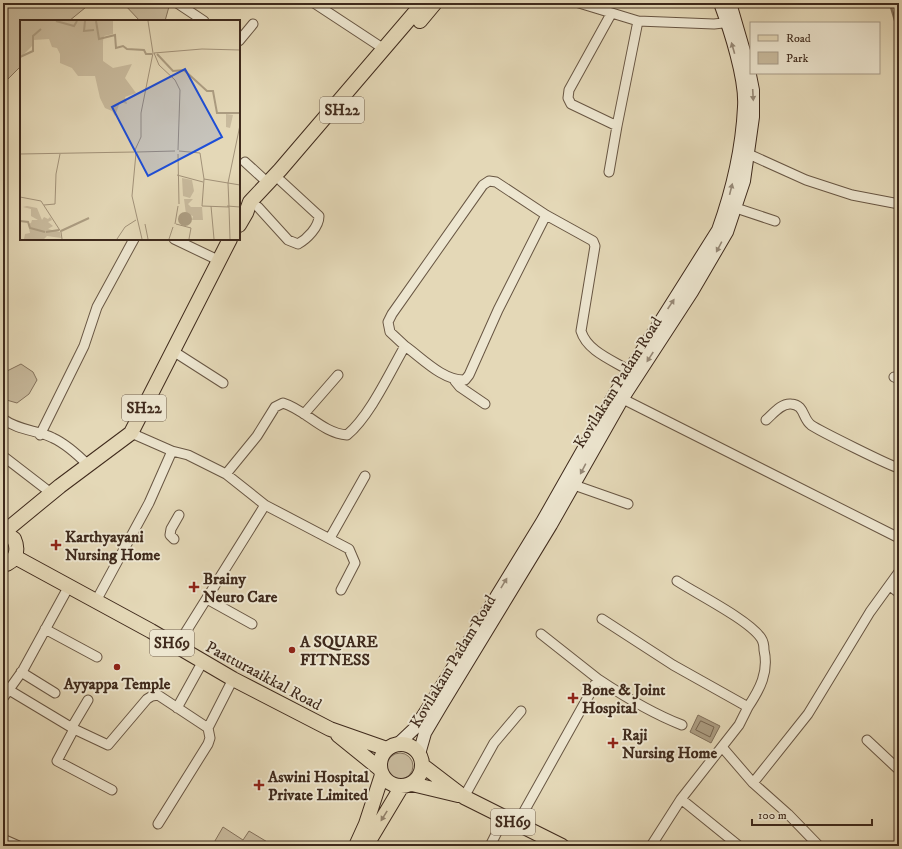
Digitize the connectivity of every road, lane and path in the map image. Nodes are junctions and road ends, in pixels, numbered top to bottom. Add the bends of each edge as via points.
1 (177, 3) edge
2 (314, 3) edge
3 (422, 3) edge
4 (435, 3) edge
5 (579, 3) edge
6 (720, 3) edge
7 (730, 3) edge
8 (612, 14) junction
9 (202, 20) edge
10 (638, 21) junction
11 (731, 22) junction
12 (253, 24) dead end
13 (240, 40) edge
14 (384, 48) junction
15 (617, 126) junction
16 (744, 152) junction
17 (245, 162) dead end
18 (609, 172) dead end
19 (275, 182) junction
20 (899, 204) edge
21 (736, 208) junction
22 (248, 215) edge
23 (546, 215) junction
24 (775, 221) dead end
25 (133, 240) edge
26 (176, 240) edge
27 (230, 240) edge
28 (220, 261) junction
29 (405, 346) junction
30 (173, 351) junction
31 (630, 371) junction
32 (338, 375) dead end
33 (456, 381) junction
34 (223, 383) dead end
35 (618, 396) junction
36 (485, 404) dead end
37 (304, 414) junction
38 (3, 419) edge
39 (766, 420) dead end
40 (131, 433) junction
41 (40, 434) junction
42 (172, 451) junction
43 (3, 456) edge
44 (88, 465) junction
45 (899, 468) edge
46 (226, 474) junction
47 (365, 476) dead end
48 (574, 485) junction
49 (50, 494) junction
50 (628, 504) dead end
51 (265, 505) junction
52 (179, 515) dead end
53 (3, 532) edge
54 (330, 538) junction
55 (899, 538) edge
56 (174, 539) dead end
57 (15, 557) junction
58 (3, 565) edge
59 (899, 572) edge
60 (677, 581) dead end
61 (69, 586) junction
62 (890, 586) junction
63 (341, 590) dead end
64 (899, 593) edge
65 (207, 599) junction
66 (96, 601) junction
67 (602, 619) dead end
68 (252, 624) dead end
69 (45, 629) junction
70 (541, 634) dead end
71 (177, 646) junction
72 (97, 657) dead end
73 (203, 661) junction
74 (21, 672) junction
75 (233, 679) junction
76 (598, 679) junction
77 (9, 690) junction
78 (55, 694) dead end
79 (3, 698) edge
80 (88, 700) dead end
81 (748, 707) junction
82 (177, 708) junction
83 (521, 711) dead end
84 (682, 725) dead end
85 (73, 728) junction
86 (208, 728) junction
87 (330, 729) junction
88 (867, 740) dead end
89 (392, 746) junction
90 (722, 747) junction
91 (421, 760) junction
92 (899, 770) edge
93 (381, 772) junction
94 (753, 783) junction
95 (407, 785) junction
96 (112, 790) dead end
97 (464, 797) junction
98 (681, 799) junction
99 (504, 818) junction
100 (158, 824) dead end
101 (517, 824) junction
102 (3, 839) edge
103 (19, 846) edge
104 (356, 846) edge
105 (366, 846) edge
106 (490, 846) edge
107 (562, 846) edge
108 (651, 846) edge
109 (738, 846) edge
110 (819, 846) edge

1 - 9 street
2 - 14 street
3 - 14 main road, SH22
4 - 19 main road, SH22
5 - 8 street
6 - 11 main road, Kovilakam Padam Road
7 - 11 main road, Kovilakam Padam Road
8 - 10 street
8 - 15 street via 569,90 568,98 571,104
10 - 11 street
10 - 15 street
11 - 16 main road, Kovilakam Padam Road via 743,92
12 - 13 street
14 - 19 main road, SH22
15 - 18 street
16 - 20 street via 806,180 852,195
16 - 21 main road, Kovilakam Padam Road via 744,181
31 -> 16 main road, Kovilakam Padam Road via 718,230
17 - 19 street
19 - 22 main road, SH22 via 250,202
19 - 22 street via 319,216 319,222 304,241 298,244 288,240
21 - 24 street
21 -> 35 main road, Kovilakam Padam Road via 715,254
23 - 29 street via 496,182 489,181 483,185 388,322 390,332
23 - 31 street via 593,241 595,246 581,331 584,340 591,347
23 - 33 street via 498,310 469,375 465,380
25 - 41 street via 97,307 84,346
26 - 28 street
27 - 28 main road, SH22
28 - 30 main road, SH22
29 - 33 street
29 - 37 street via 366,412 347,435 337,434
30 - 34 street
30 - 40 main road, SH22
31 - 35 main road, Kovilakam Padam Road
32 - 37 street
33 - 36 street via 460,387
35 -> 48 main road, Kovilakam Padam Road
35 - 55 street
89 -> 35 main road, Kovilakam Padam Road via 415,728
37 - 46 street via 283,403 275,407 257,436
38 - 41 street via 19,428
39 - 45 street via 779,408 789,404 796,405 802,409 811,425
40 - 42 street
40 - 44 main road, SH22
41 - 44 street via 52,437 78,454
42 - 46 street via 188,455
42 - 66 street via 149,503
43 - 49 street
44 - 49 main road, SH22
46 - 51 street
47 - 54 street
48 - 50 street
48 - 91 main road, Kovilakam Padam Road via 522,576 425,733
49 - 53 main road, SH22
51 - 54 street
51 - 65 street
52 - 56 street via 171,529 170,535
53 - 57 main road via 14,539 17,545
54 - 63 street via 349,549 355,563
57 - 58 main road
57 - 61 main road, Paatturaaikkal Road / SH69
59 - 62 street
60 - 81 street via 751,626 762,639 765,673 760,690
61 - 66 main road, Paatturaaikkal Road / SH69
61 - 69 street
62 - 64 street
62 - 94 street via 870,612 808,714
65 - 68 street
65 - 71 street
66 - 71 main road, Paatturaaikkal Road / SH69
67 - 81 street via 679,669
69 - 72 street
69 - 74 street
70 - 76 street
71 - 73 main road, Paatturaaikkal Road / SH69
73 - 75 main road, Paatturaaikkal Road / SH69
73 - 82 street
74 - 77 street
74 - 78 street
75 - 86 street
75 - 87 main road, Paatturaaikkal Road / SH69
76 - 84 street via 633,703
76 - 101 street
77 - 79 street
77 - 85 street
80 - 85 street
81 - 90 street via 740,725
82 - 85 street via 158,695 152,696 108,745
82 - 86 street
83 - 97 street via 494,743
85 - 96 street via 57,761
86 - 100 street via 208,744
87 - 89 main road, SH69
87 - 93 main road, SH69
88 - 92 street
89 - 91 main road, SH69 via 410,746
89 - 93 main road via 380,762
90 - 94 street
90 - 98 street
91 - 95 main road via 417,779
91 - 97 main road, SH69
93 - 95 main road, SH69 via 390,784
93 - 104 main road via 366,824
94 - 110 street
95 - 97 main road, SH69
95 -> 105 main road
97 - 99 main road, SH69
98 - 108 street
98 - 109 street
99 - 101 main road, SH69
99 - 106 street
101 - 107 main road, SH69
102 - 103 street

